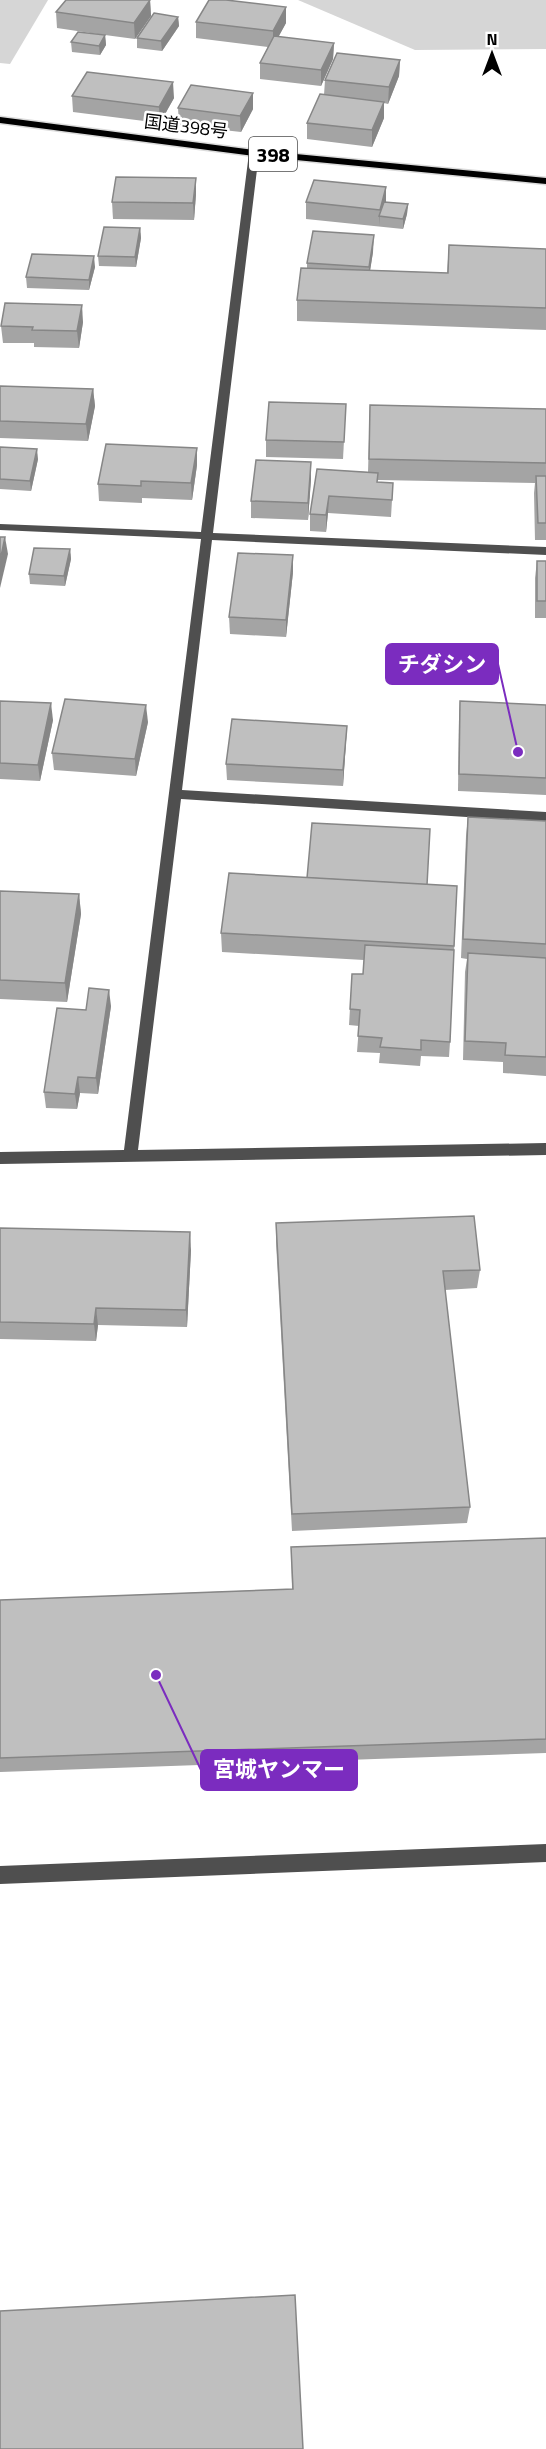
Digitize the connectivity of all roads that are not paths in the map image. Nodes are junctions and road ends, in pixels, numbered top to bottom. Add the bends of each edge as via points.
1 (0, 120) edge
2 (254, 153) junction
3 (546, 181) edge
4 (0, 527) edge
5 (207, 536) junction
6 (546, 551) edge
7 (175, 794) junction
8 (546, 817) edge
9 (546, 1149) edge
10 (130, 1156) junction
11 (0, 1158) edge
12 (546, 1853) edge
13 (0, 1875) edge

1 - 2 highway, 国道398号 / 398
2 - 3 highway, 国道398号 / 398
2 - 5 street
4 - 5 street
5 - 6 street
5 - 7 street
7 - 8 street
7 - 10 street
9 - 10 street
10 - 11 street
12 - 13 street

